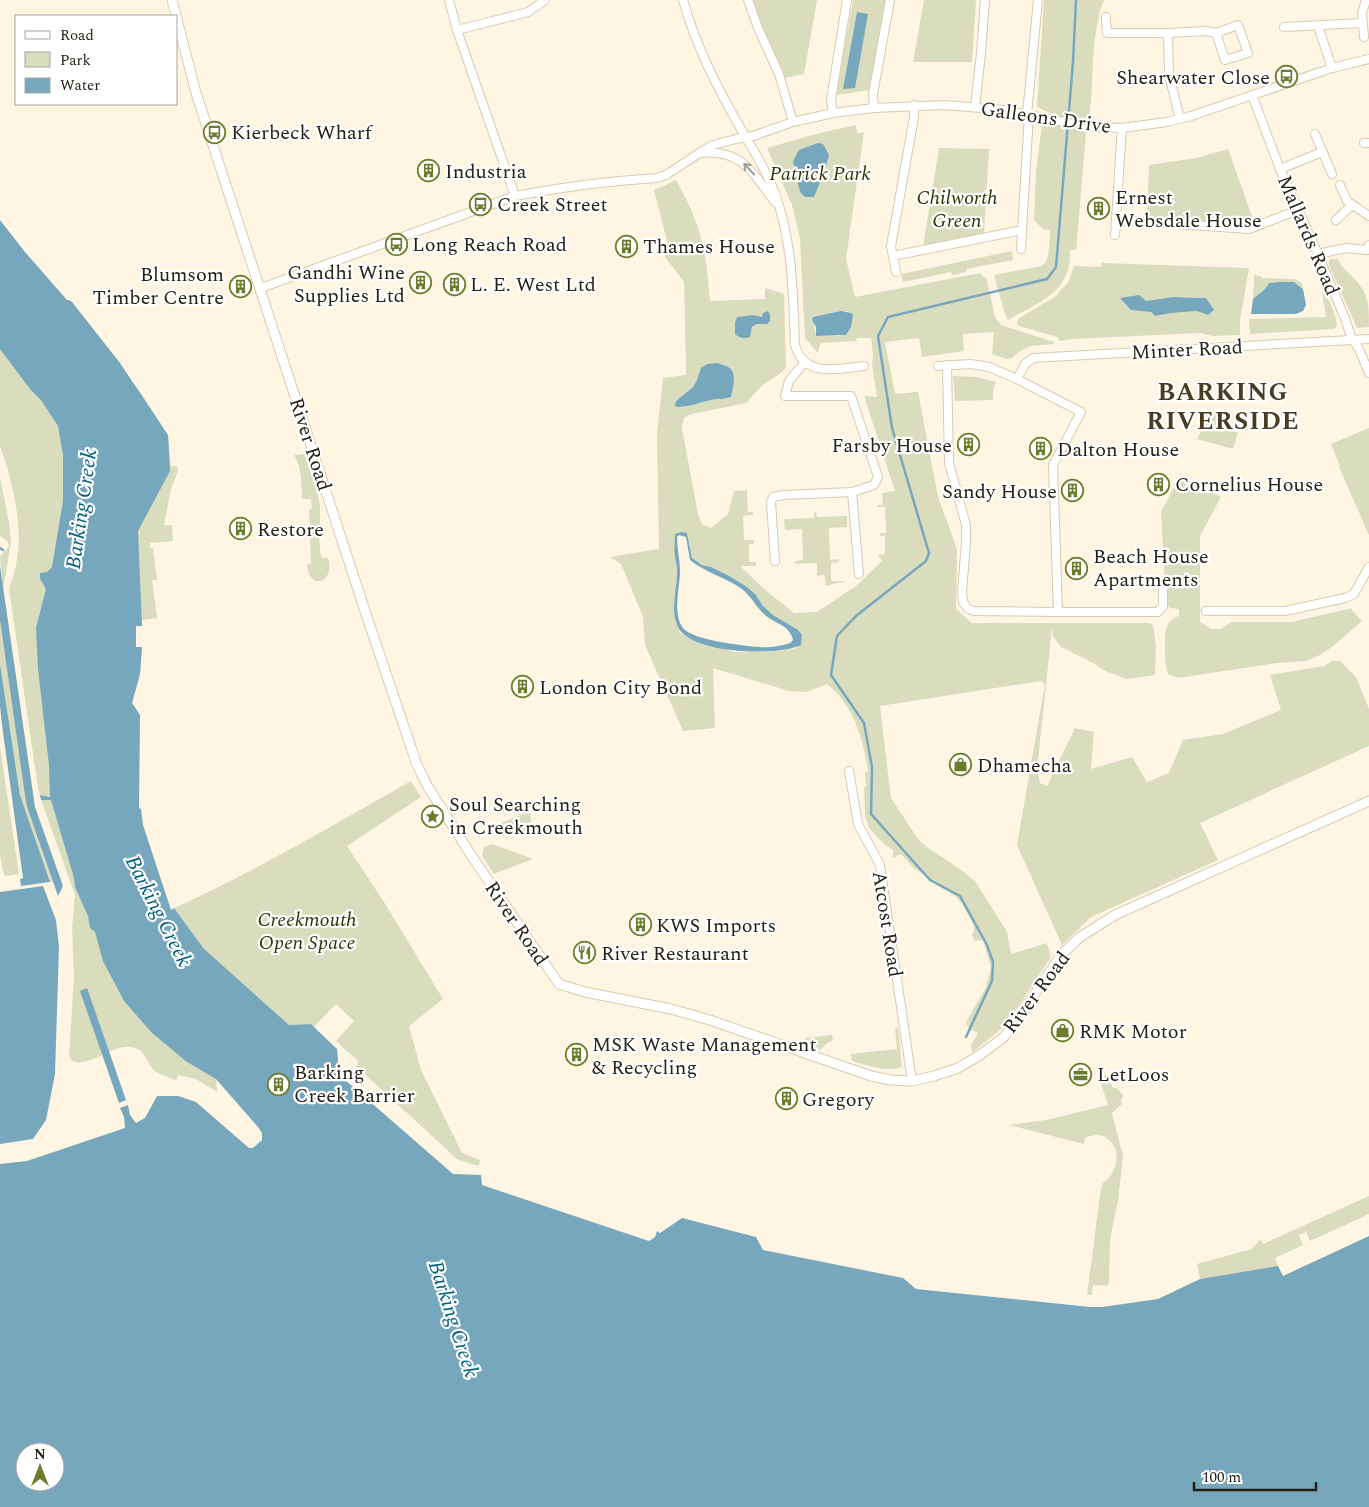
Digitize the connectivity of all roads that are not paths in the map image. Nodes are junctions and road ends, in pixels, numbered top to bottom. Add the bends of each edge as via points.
1 (172, 0) edge
2 (449, 0) edge
3 (545, 0) edge
4 (683, 0) edge
5 (748, 0) edge
6 (847, 0) edge
7 (890, 0) edge
8 (985, 0) edge
9 (1038, 0) edge
10 (1366, 0) edge
11 (176, 15) edge
12 (1106, 17) dead end
13 (178, 23) edge
14 (1362, 23) junction
15 (1318, 26) junction
16 (1284, 27) dead end
17 (457, 30) junction
18 (1168, 33) junction
19 (1216, 33) junction
20 (1364, 37) dead end
21 (1369, 59) edge
22 (1332, 68) junction
23 (1252, 95) junction
24 (914, 105) junction
25 (975, 107) junction
26 (874, 108) junction
27 (833, 113) junction
28 (1028, 114) junction
29 (1180, 119) junction
30 (792, 122) junction
31 (1122, 128) junction
32 (1315, 134) dead end
33 (746, 138) junction
34 (1322, 152) junction
35 (699, 153) junction
36 (1280, 169) junction
37 (1332, 174) dead end
38 (1340, 186) dead end
39 (515, 196) junction
40 (1352, 205) junction
41 (780, 207) junction
42 (1298, 210) junction
43 (1369, 216) edge
44 (1116, 220) junction
45 (1336, 220) dead end
46 (1022, 230) junction
47 (1115, 235) dead end
48 (1369, 245) edge
49 (1022, 249) dead end
50 (1318, 254) junction
51 (893, 256) junction
52 (896, 272) dead end
53 (261, 288) junction
54 (1369, 339) edge
55 (1352, 341) junction
56 (805, 362) junction
57 (947, 365) junction
58 (864, 366) dead end
59 (938, 366) dead end
60 (1369, 373) edge
61 (1017, 379) junction
62 (852, 492) junction
63 (775, 561) dead end
64 (858, 561) junction
65 (867, 561) dead end
66 (1369, 567) edge
67 (858, 574) dead end
68 (1163, 590) dead end
69 (1206, 611) dead end
70 (1058, 612) junction
71 (849, 771) dead end
72 (1369, 801) edge
73 (912, 1081) junction

1 - 11 street, River Road
2 - 17 street
3 - 17 street via 528,12
4 - 33 street via 700,51
5 - 30 street via 779,74
6 - 27 street via 832,100
7 - 26 street via 873,94
8 - 25 street
9 - 28 street
10 - 14 street
12 - 18 street via 1107,32
13 - 53 street, River Road via 196,92
14 - 15 street
14 - 20 street
15 - 16 street
15 - 22 street
17 - 39 street
18 - 19 street
18 - 29 street via 1169,75
19 - 19 street via 1238,25 1248,53 1225,60
21 - 22 street, Galleons Drive
22 - 23 street, Galleons Drive
23 - 29 street, Galleons Drive
23 - 36 street, Mallards Road
24 - 25 street, Galleons Drive
24 - 26 street, Galleons Drive
24 - 51 street
25 - 28 street, Galleons Drive
26 - 27 street, Galleons Drive
27 - 30 street, Galleons Drive
28 - 31 street, Galleons Drive via 1088,127
28 - 46 street
29 - 31 street, Galleons Drive
30 - 33 street, Galleons Drive
31 - 44 street
32 - 34 street
33 - 35 street via 714,145
33 - 41 street
34 - 36 street
34 - 37 street
35 - 39 street via 657,178 556,188
41 -> 35 street via 742,162 722,153
36 - 42 street, Mallards Road
38 - 40 street
39 - 53 street
40 - 43 street
40 - 45 street
41 - 56 street via 790,249 795,345
42 - 44 street via 1249,229
42 - 50 street, Mallards Road
44 - 47 street
46 - 49 street
46 - 51 street
48 - 50 street via 1367,250 1346,248
50 - 55 street, Mallards Road
51 - 52 street
53 - 73 street, River Road via 417,766 467,850 554,978 565,987 710,1020 871,1076
54 - 55 street, Minter Road
55 - 60 street, Mallards Road
55 - 61 street, Minter Road via 1033,358 1024,364
56 - 58 street via 820,369
56 - 62 street via 788,381 785,396 851,396 878,477 874,485
57 - 59 street
57 - 61 street via 982,366
57 - 70 street via 949,463 966,524 963,602 968,609 974,610
61 - 70 street via 1081,412 1053,465
62 - 63 street via 773,497
62 - 64 street
64 - 65 street
64 - 67 street
66 - 69 street via 1354,594 1345,598 1285,611
68 - 70 street via 1163,606 1158,612
71 - 73 street, Atcost Road via 858,824 880,865
72 - 73 street, River Road via 1115,915 1080,937 1062,954 1004,1037 958,1068

